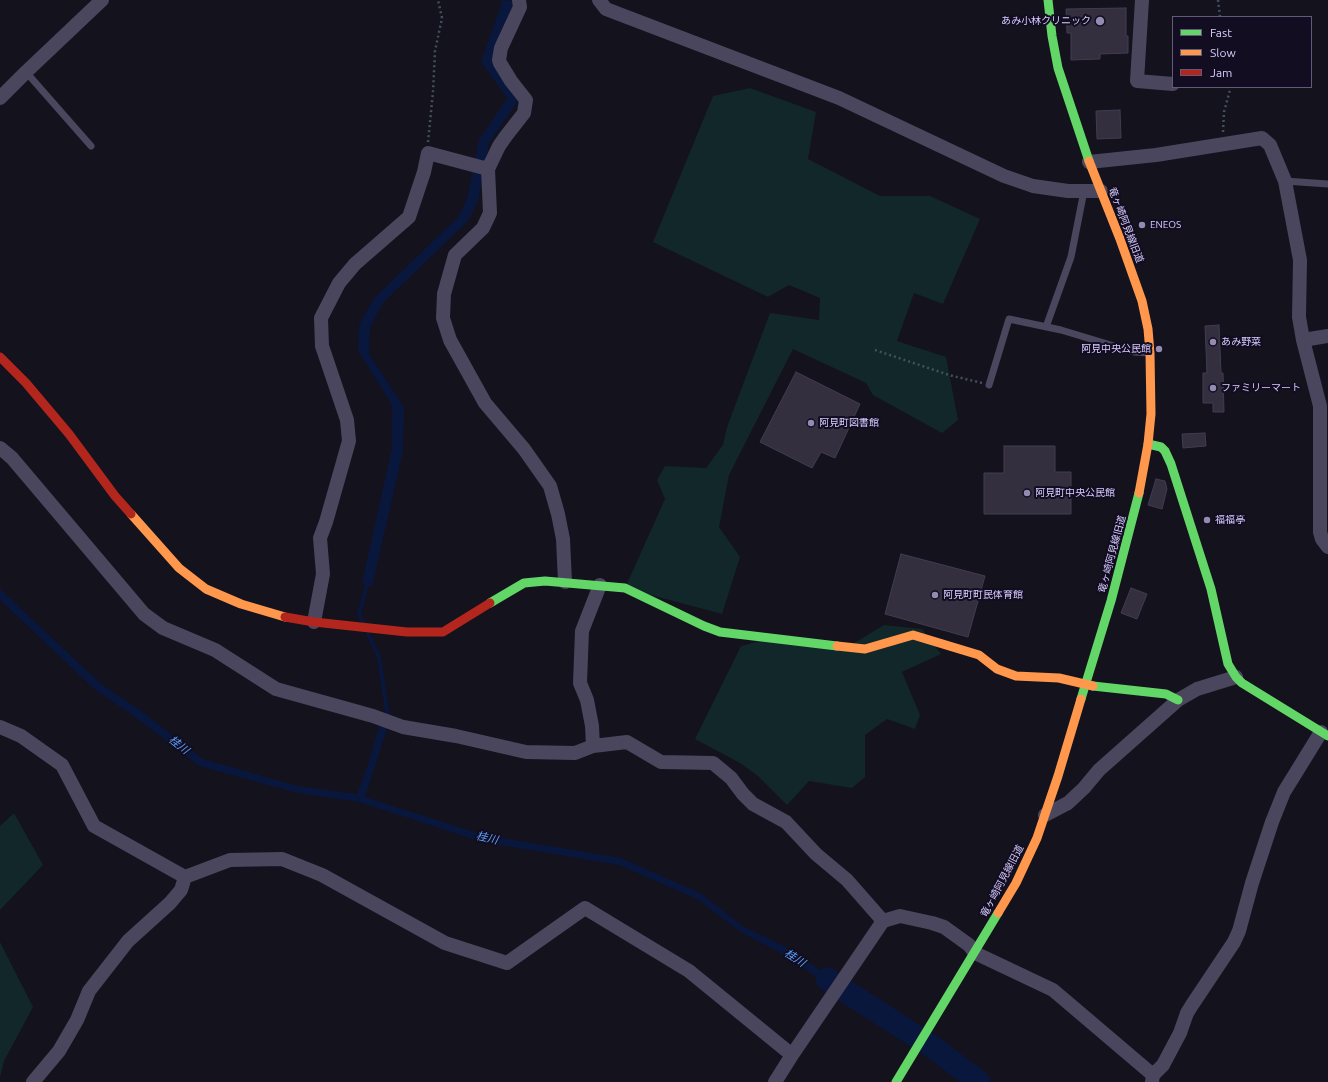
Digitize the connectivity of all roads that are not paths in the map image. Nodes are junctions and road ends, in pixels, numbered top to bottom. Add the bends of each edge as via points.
1 (102, 0) edge
2 (519, 0) edge
3 (599, 0) edge
4 (1048, 0) edge
5 (1142, 0) edge
6 (613, 6) edge
7 (26, 72) junction
8 (1172, 84) edge
9 (0, 98) edge
10 (91, 146) dead end
11 (1090, 162) junction
12 (488, 169) junction
13 (1285, 181) junction
14 (1328, 184) edge
15 (1084, 191) junction
16 (1100, 191) junction
17 (1046, 327) junction
18 (1328, 336) edge
19 (1303, 340) junction
20 (1150, 353) junction
21 (0, 357) edge
22 (989, 385) road end
23 (1148, 444) junction
24 (0, 448) edge
25 (1328, 547) edge
26 (565, 582) junction
27 (600, 585) junction
28 (314, 622) junction
29 (1236, 677) junction
30 (1086, 685) junction
31 (1178, 700) junction
32 (0, 726) edge
33 (1325, 734) edge
34 (593, 746) junction
35 (1045, 815) junction
36 (185, 877) junction
37 (883, 921) junction
38 (975, 953) junction
39 (792, 1055) junction
40 (1153, 1079) edge
41 (33, 1082) edge
42 (775, 1082) edge
43 (896, 1082) edge

1 - 7 street
2 - 12 street via 520,7 501,48 499,60 526,100 524,113 499,146
3 - 6 street via 606,9
4 - 11 street, 竜ヶ崎阿見線旧道 via 1058,68
5 - 8 street via 1137,81
6 - 15 street via 839,98 1004,176 1033,186
7 - 9 street
7 - 10 lane
11 - 13 street via 1156,155 1262,138 1270,145
11 - 16 street, 竜ヶ崎阿見線旧道
12 - 26 street via 490,213 484,228 455,255 444,294 443,318 450,340 485,403 550,486 563,539
12 - 28 street via 428,153 409,217 351,269 340,283 321,318 322,346 347,420 349,441 320,538 323,574
13 - 14 lane
13 - 19 street via 1300,260 1299,317
15 - 16 street
15 - 17 lane via 1071,256
16 - 20 street, 竜ヶ崎阿見線旧道 via 1142,301
17 - 20 lane via 1134,352
17 - 22 lane via 1009,319
18 - 19 street
19 - 25 street via 1320,406 1320,532
20 - 23 street, 竜ヶ崎阿見線旧道 via 1151,414
21 - 28 street via 26,383 129,512 179,568 206,589 241,604
23 - 29 street via 1161,447 1170,464 1211,589 1228,664
23 - 30 street, 竜ヶ崎阿見線旧道 via 1127,541
24 - 34 street via 12,458 144,614 163,628 215,650 276,689 403,727 526,752 575,753
26 - 27 street
26 - 28 street via 524,583 443,632 407,632
27 - 30 street via 625,588 720,632 865,649 913,635 979,655 997,669 1016,676 1059,678
27 - 34 street via 581,638 580,683 587,700
29 - 31 street via 1197,688
29 - 33 street
30 - 31 street via 1166,694
30 - 35 street, 竜ヶ崎阿見線旧道
31 - 35 street via 1099,770 1068,803
32 - 36 street via 21,736 62,765 94,826
33 - 40 street via 1284,792 1234,942 1187,1013 1180,1033
34 - 37 street via 627,742 661,762 713,763 731,778 753,804 786,822 816,854 847,880
35 - 38 street, 竜ヶ崎阿見線旧道 via 1028,859
36 - 39 street via 230,860 282,859 322,875 444,943 508,963 585,908 689,971
36 - 41 street via 181,890 128,941 89,991 77,1020 58,1051
37 - 38 street via 900,916 944,927 969,945
37 - 39 street
38 - 40 street via 1053,990
38 - 43 street, 竜ヶ崎阿見線旧道
39 - 42 street

